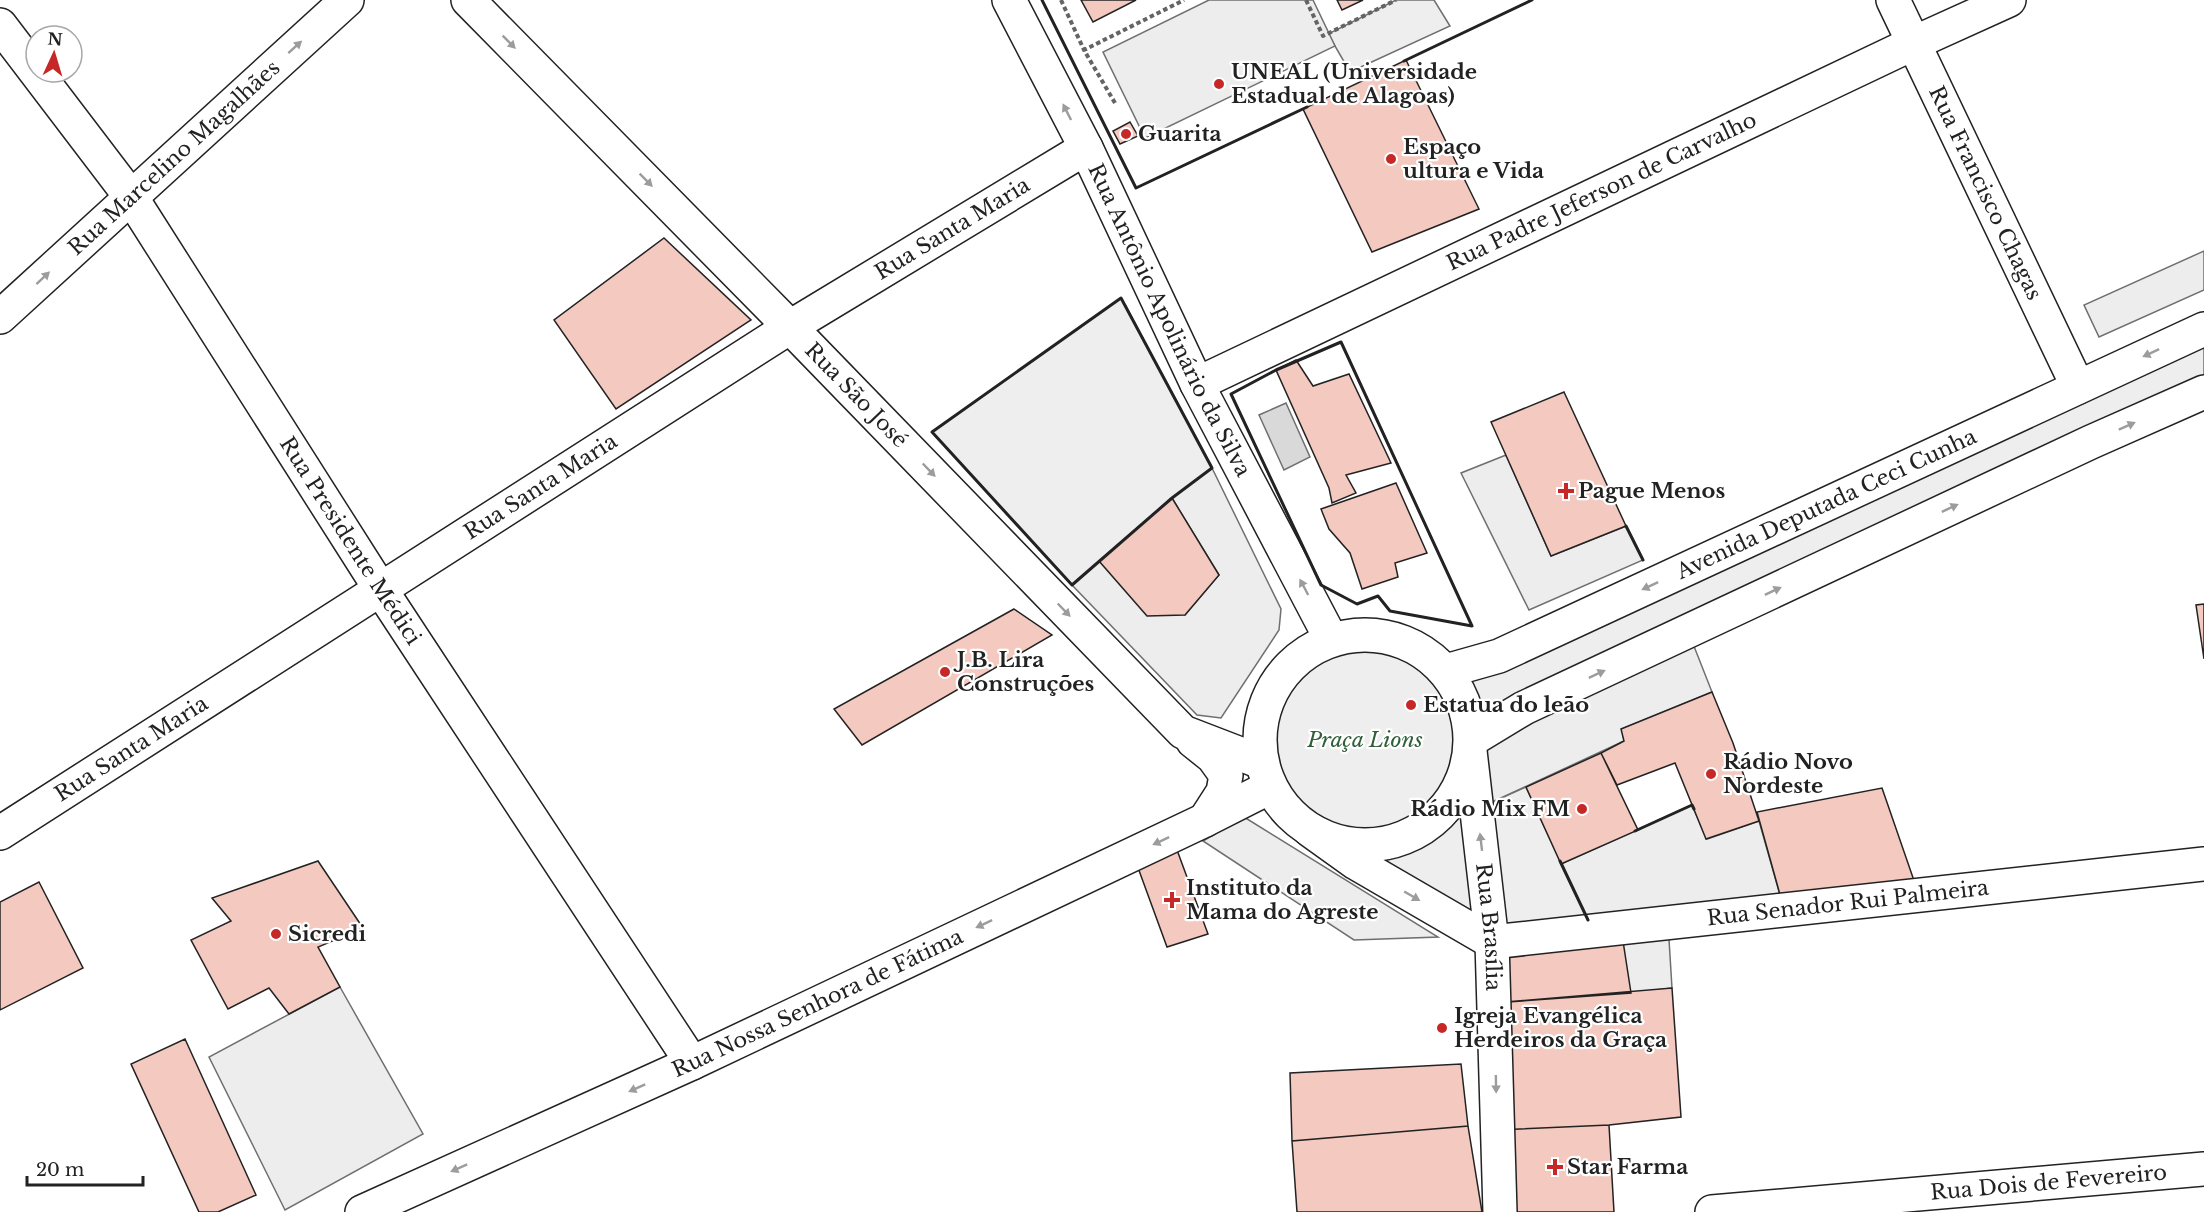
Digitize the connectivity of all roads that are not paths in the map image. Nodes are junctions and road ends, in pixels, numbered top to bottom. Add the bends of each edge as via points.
1 (347, 0) edge
2 (468, 0) edge
3 (1010, 0) edge
4 (1893, 0) edge
5 (2009, 0) edge
6 (0, 25) edge
7 (1914, 43) junction
8 (1086, 148) junction
9 (130, 197) junction
10 (0, 317) edge
11 (790, 327) junction
12 (2204, 329) edge
13 (1197, 384) junction
14 (2078, 387) junction
15 (2204, 392) edge
16 (381, 590) junction
17 (1331, 639) junction
18 (1446, 671) junction
19 (1182, 732) junction
20 (1471, 746) junction
21 (1265, 775) junction
22 (1205, 820) junction
23 (1310, 830) junction
24 (0, 832) edge
25 (2204, 864) edge
26 (1492, 942) junction
27 (692, 1063) junction
28 (2204, 1169) edge
29 (378, 1209) edge
30 (1500, 1212) edge
31 (1713, 1212) edge

9 -> 1 street, Rua Marcelino Magalhães
2 -> 11 street, Rua São José
8 -> 3 street, Rua Antônio Apolinário da Silva
4 - 7 street, Rua Francisco Chagas
5 - 7 street, Rua Padre Jeferson de Carvalho
6 - 9 street, Rua Presidente Médici
7 - 13 street, Rua Padre Jeferson de Carvalho
7 - 14 street, Rua Francisco Chagas
8 - 11 street, Rua Santa Maria
8 - 13 street, Rua Antônio Apolinário da Silva
10 -> 9 street, Rua Marcelino Magalhães
9 - 16 street, Rua Presidente Médici
11 - 16 street, Rua Santa Maria
11 -> 19 street, Rua São José
12 -> 14 street, Avenida Deputada Ceci Cunha
17 -> 13 street, Rua Antônio Apolinário da Silva
14 -> 18 street, Avenida Deputada Ceci Cunha via 1499,656
20 -> 15 street via 1524,708
16 - 24 street, Rua Santa Maria
16 - 27 street, Rua Presidente Médici
17 - 18 street via 1372,634 1403,642 1413,645
17 - 21 street via 1281,674 1266,701
18 - 20 street via 1468,715
19 - 21 street, Rua São José
19 - 22 street via 1213,757 1226,775 1222,792
20 - 23 street via 1457,791 1430,823 1393,842 1350,844
26 -> 20 street, Rua Brasília
21 - 22 street, Rua Nossa Senhora de Fátima
21 - 23 street via 1284,809
22 -> 27 street, Rua Nossa Senhora de Fátima
23 -> 26 street via 1356,863
25 - 26 street, Rua Senador Rui Palmeira
26 -> 30 street, Rua Brasília
27 -> 29 street, Rua Nossa Senhora de Fátima
28 - 31 street, Rua Dois de Fevereiro

